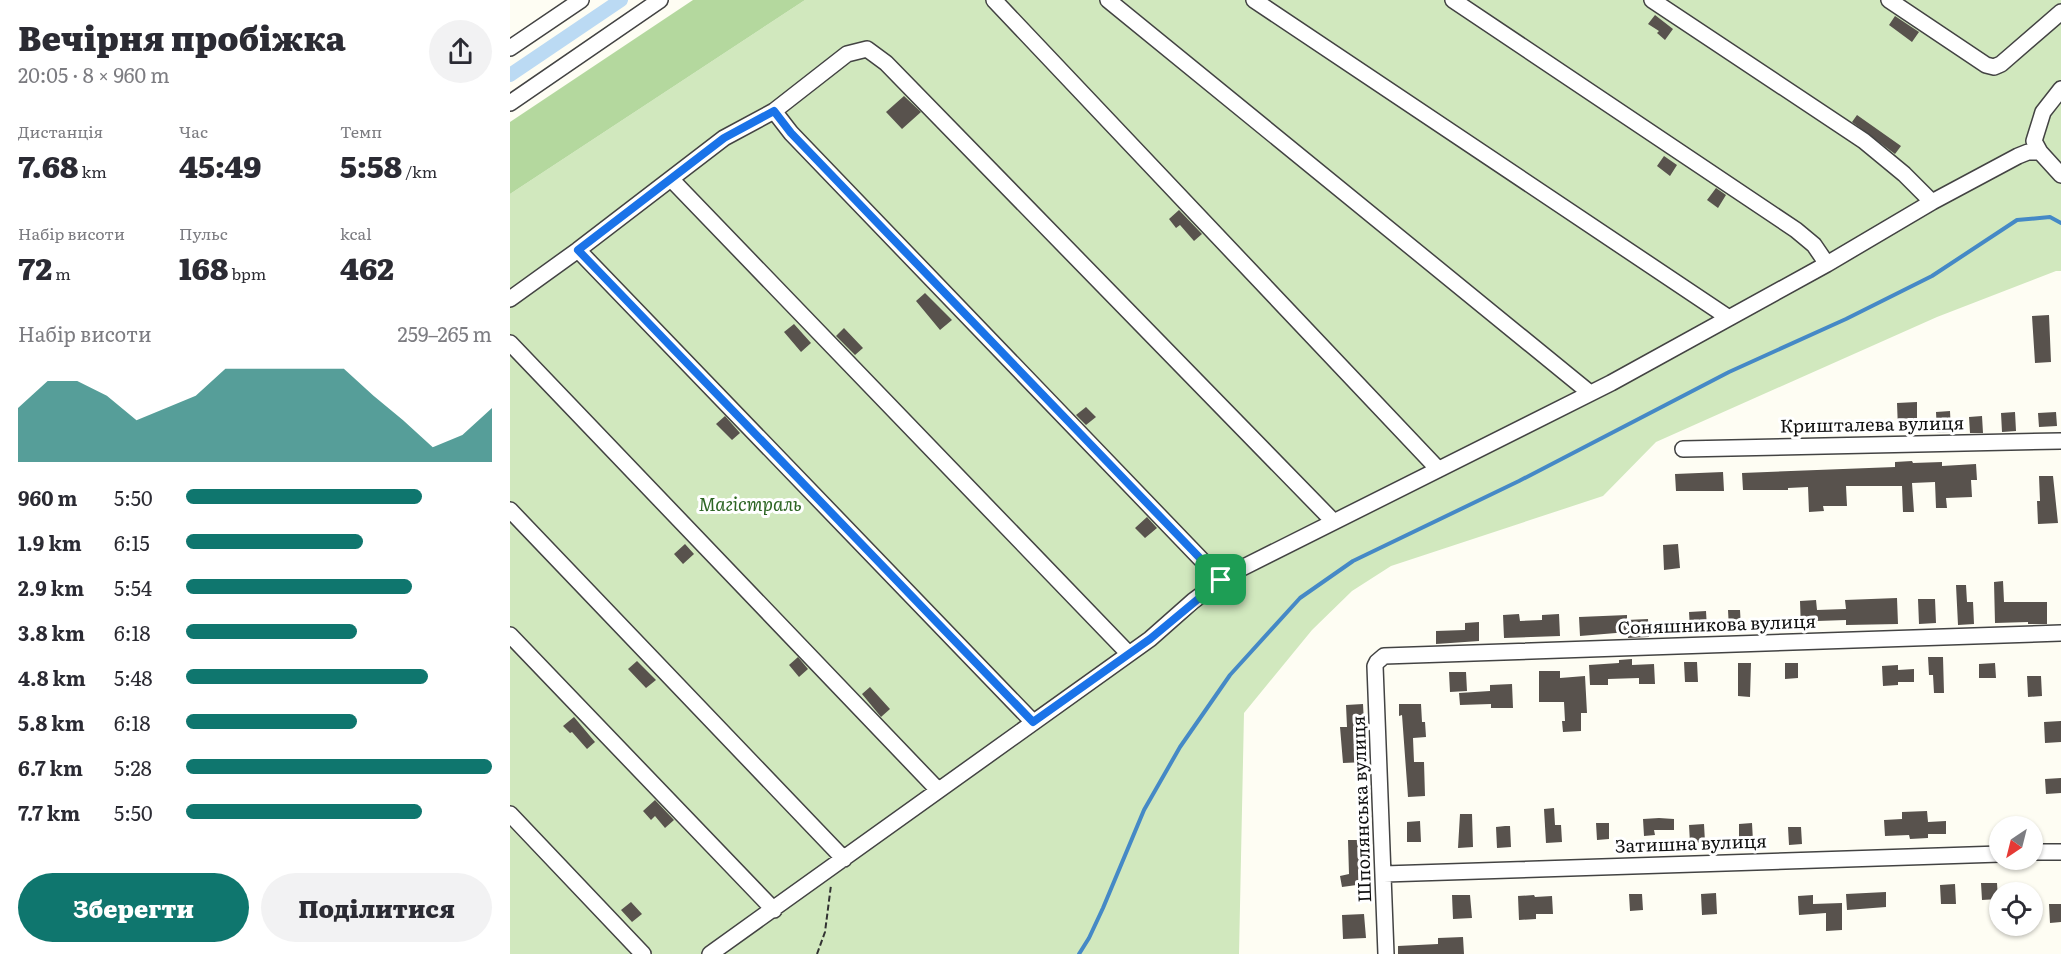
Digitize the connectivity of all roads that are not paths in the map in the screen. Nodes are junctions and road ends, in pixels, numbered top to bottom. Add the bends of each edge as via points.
1 (581, 0) edge
2 (660, 0) edge
3 (994, 0) edge
4 (1108, 0) edge
5 (1254, 0) edge
6 (1453, 0) edge
7 (1652, 0) edge
8 (1889, 0) edge
9 (2061, 12) edge
10 (510, 48) edge
11 (2061, 89) edge
12 (510, 103) edge
13 (774, 111) junction
14 (2043, 155) junction
15 (2061, 175) edge
16 (670, 179) junction
17 (1932, 202) junction
18 (578, 250) junction
19 (1827, 264) junction
20 (510, 299) edge
21 (1729, 318) junction
22 (510, 343) edge
23 (1590, 393) junction
24 (2061, 441) edge
25 (1683, 449) dead end
26 (1438, 469) junction
27 (510, 510) edge
28 (1333, 521) junction
29 (1221, 580) junction
30 (2061, 633) edge
31 (510, 635) edge
32 (1128, 653) junction
33 (1377, 662) joint
34 (1033, 722) junction
35 (938, 790) junction
36 (510, 814) edge
37 (2043, 852) edge
38 (2061, 852) edge
39 (1989, 854) edge
40 (838, 863) junction
41 (1384, 874) junction
42 (774, 910) junction
43 (643, 954) edge
44 (710, 954) edge
45 (1386, 954) edge

1 - 10 street
2 - 12 street
3 - 26 street
4 - 23 street
5 - 21 street
6 - 19 street via 1796,230 1814,245
7 - 17 street via 1864,141
8 - 9 street via 1994,67
11 - 14 street via 2043,112 2037,130 2034,141
13 - 16 street via 724,138
13 - 28 street via 847,54 867,50 885,63
13 - 29 street
14 - 15 street
14 - 17 street via 2028,152 2018,156
16 - 18 street
16 - 32 street
17 - 19 street
18 - 20 street
18 - 34 street
19 - 21 street
21 - 23 street
22 - 35 street
23 - 26 street
24 - 25 street, Кришталева вулиця
26 - 28 street
27 - 40 street
28 - 29 street
29 - 32 street
30 - 33 street, Соняшникова вулиця via 1384,656
31 - 42 street
32 - 34 street
33 - 41 street, Шполянська вулиця
34 - 35 street
35 - 40 street
36 - 43 street
37 - 38 street
39 - 41 street, Затишна вулиця
40 - 42 street
41 - 45 street, Шполянська вулиця
42 - 44 street

